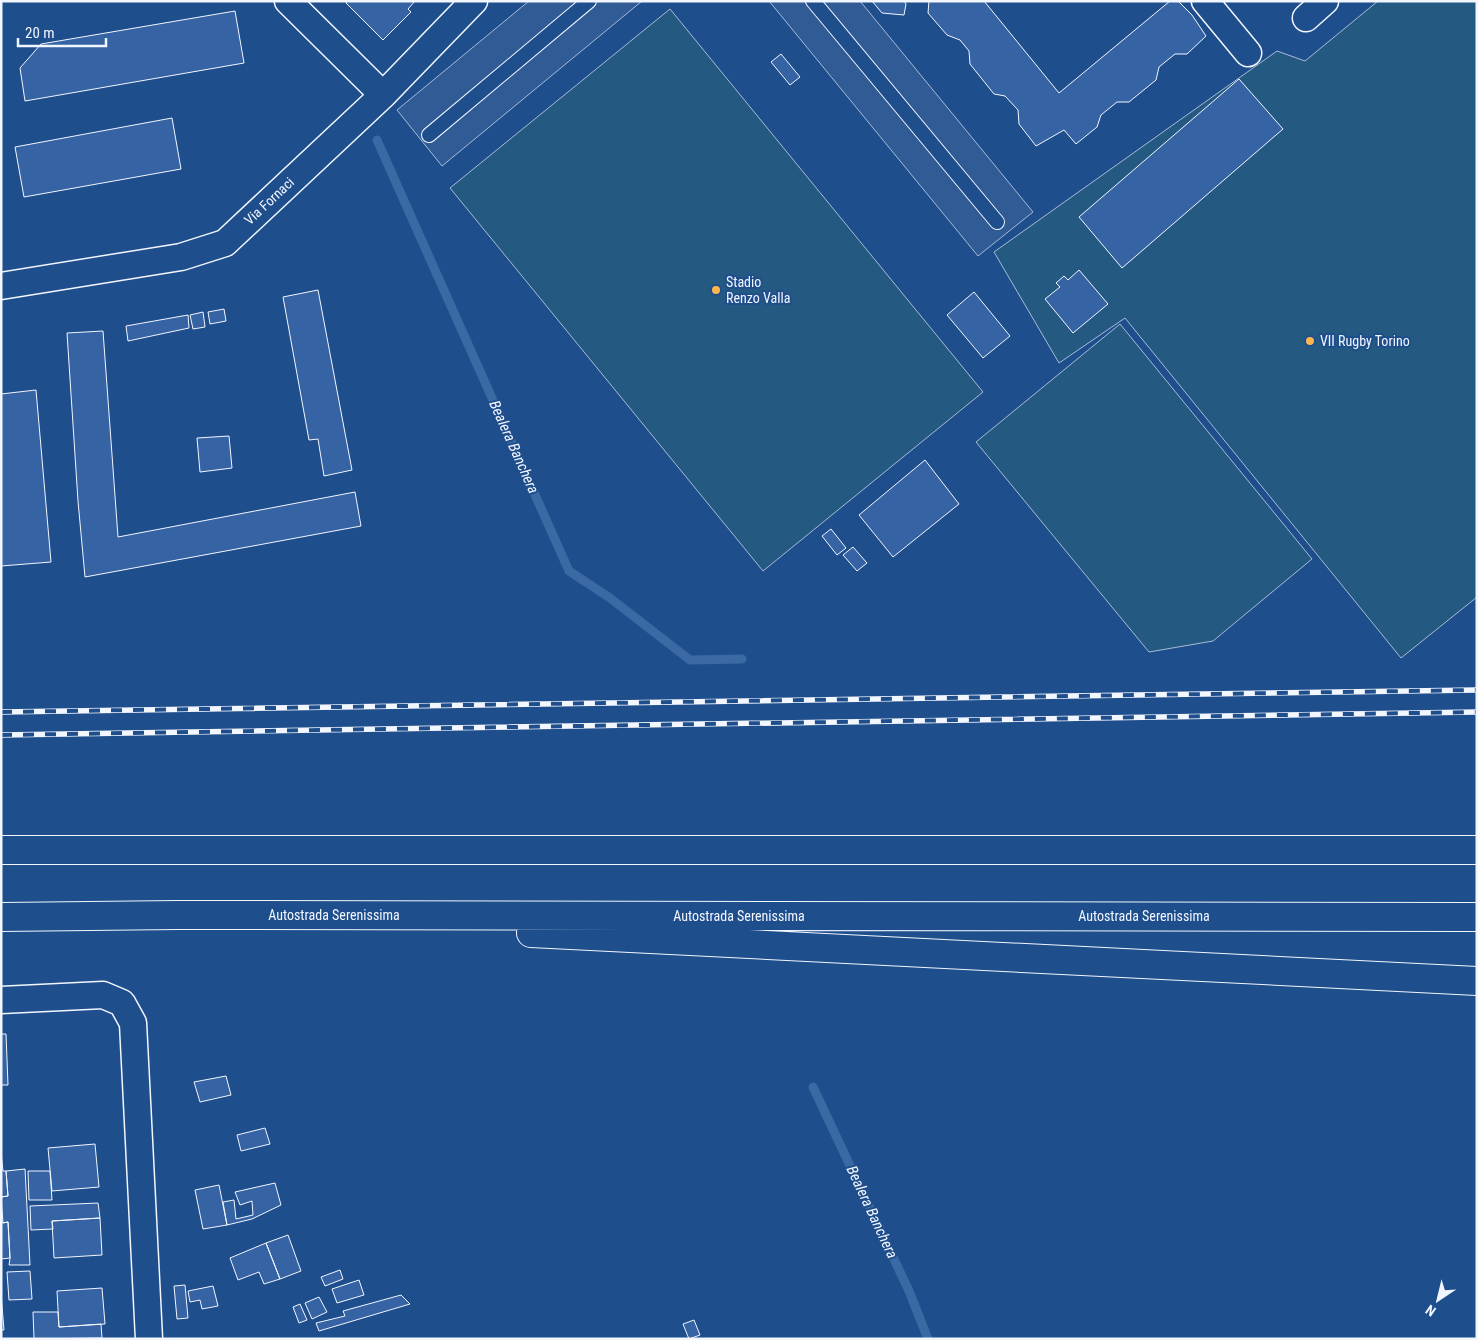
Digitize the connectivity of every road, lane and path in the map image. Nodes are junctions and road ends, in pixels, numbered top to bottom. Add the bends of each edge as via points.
1 (288, 1) edge
2 (474, 1) edge
3 (590, 1) edge
4 (813, 1) edge
5 (1205, 1) edge
6 (1325, 1) edge
7 (1306, 18) dead end
8 (1248, 53) dead end
9 (383, 95) junction
10 (429, 134) dead end
11 (997, 222) dead end
12 (1, 286) edge
13 (1, 850) edge
14 (1477, 850) edge
15 (177, 915) junction
16 (1, 917) edge
17 (1477, 917) edge
18 (1477, 981) edge
19 (1, 1000) edge
20 (149, 1339) edge

1 - 9 street
2 - 9 street, Via Fornaci
3 - 10 lane
4 - 11 lane
5 - 8 street
6 - 7 street
9 - 12 street, Via Fornaci via 225,242 181,258
13 - 14 highway
15 - 16 highway, Autostrada Serenissima
15 - 17 highway, Autostrada Serenissima
15 - 18 highway
19 - 20 street via 103,995 122,1003 133,1023

